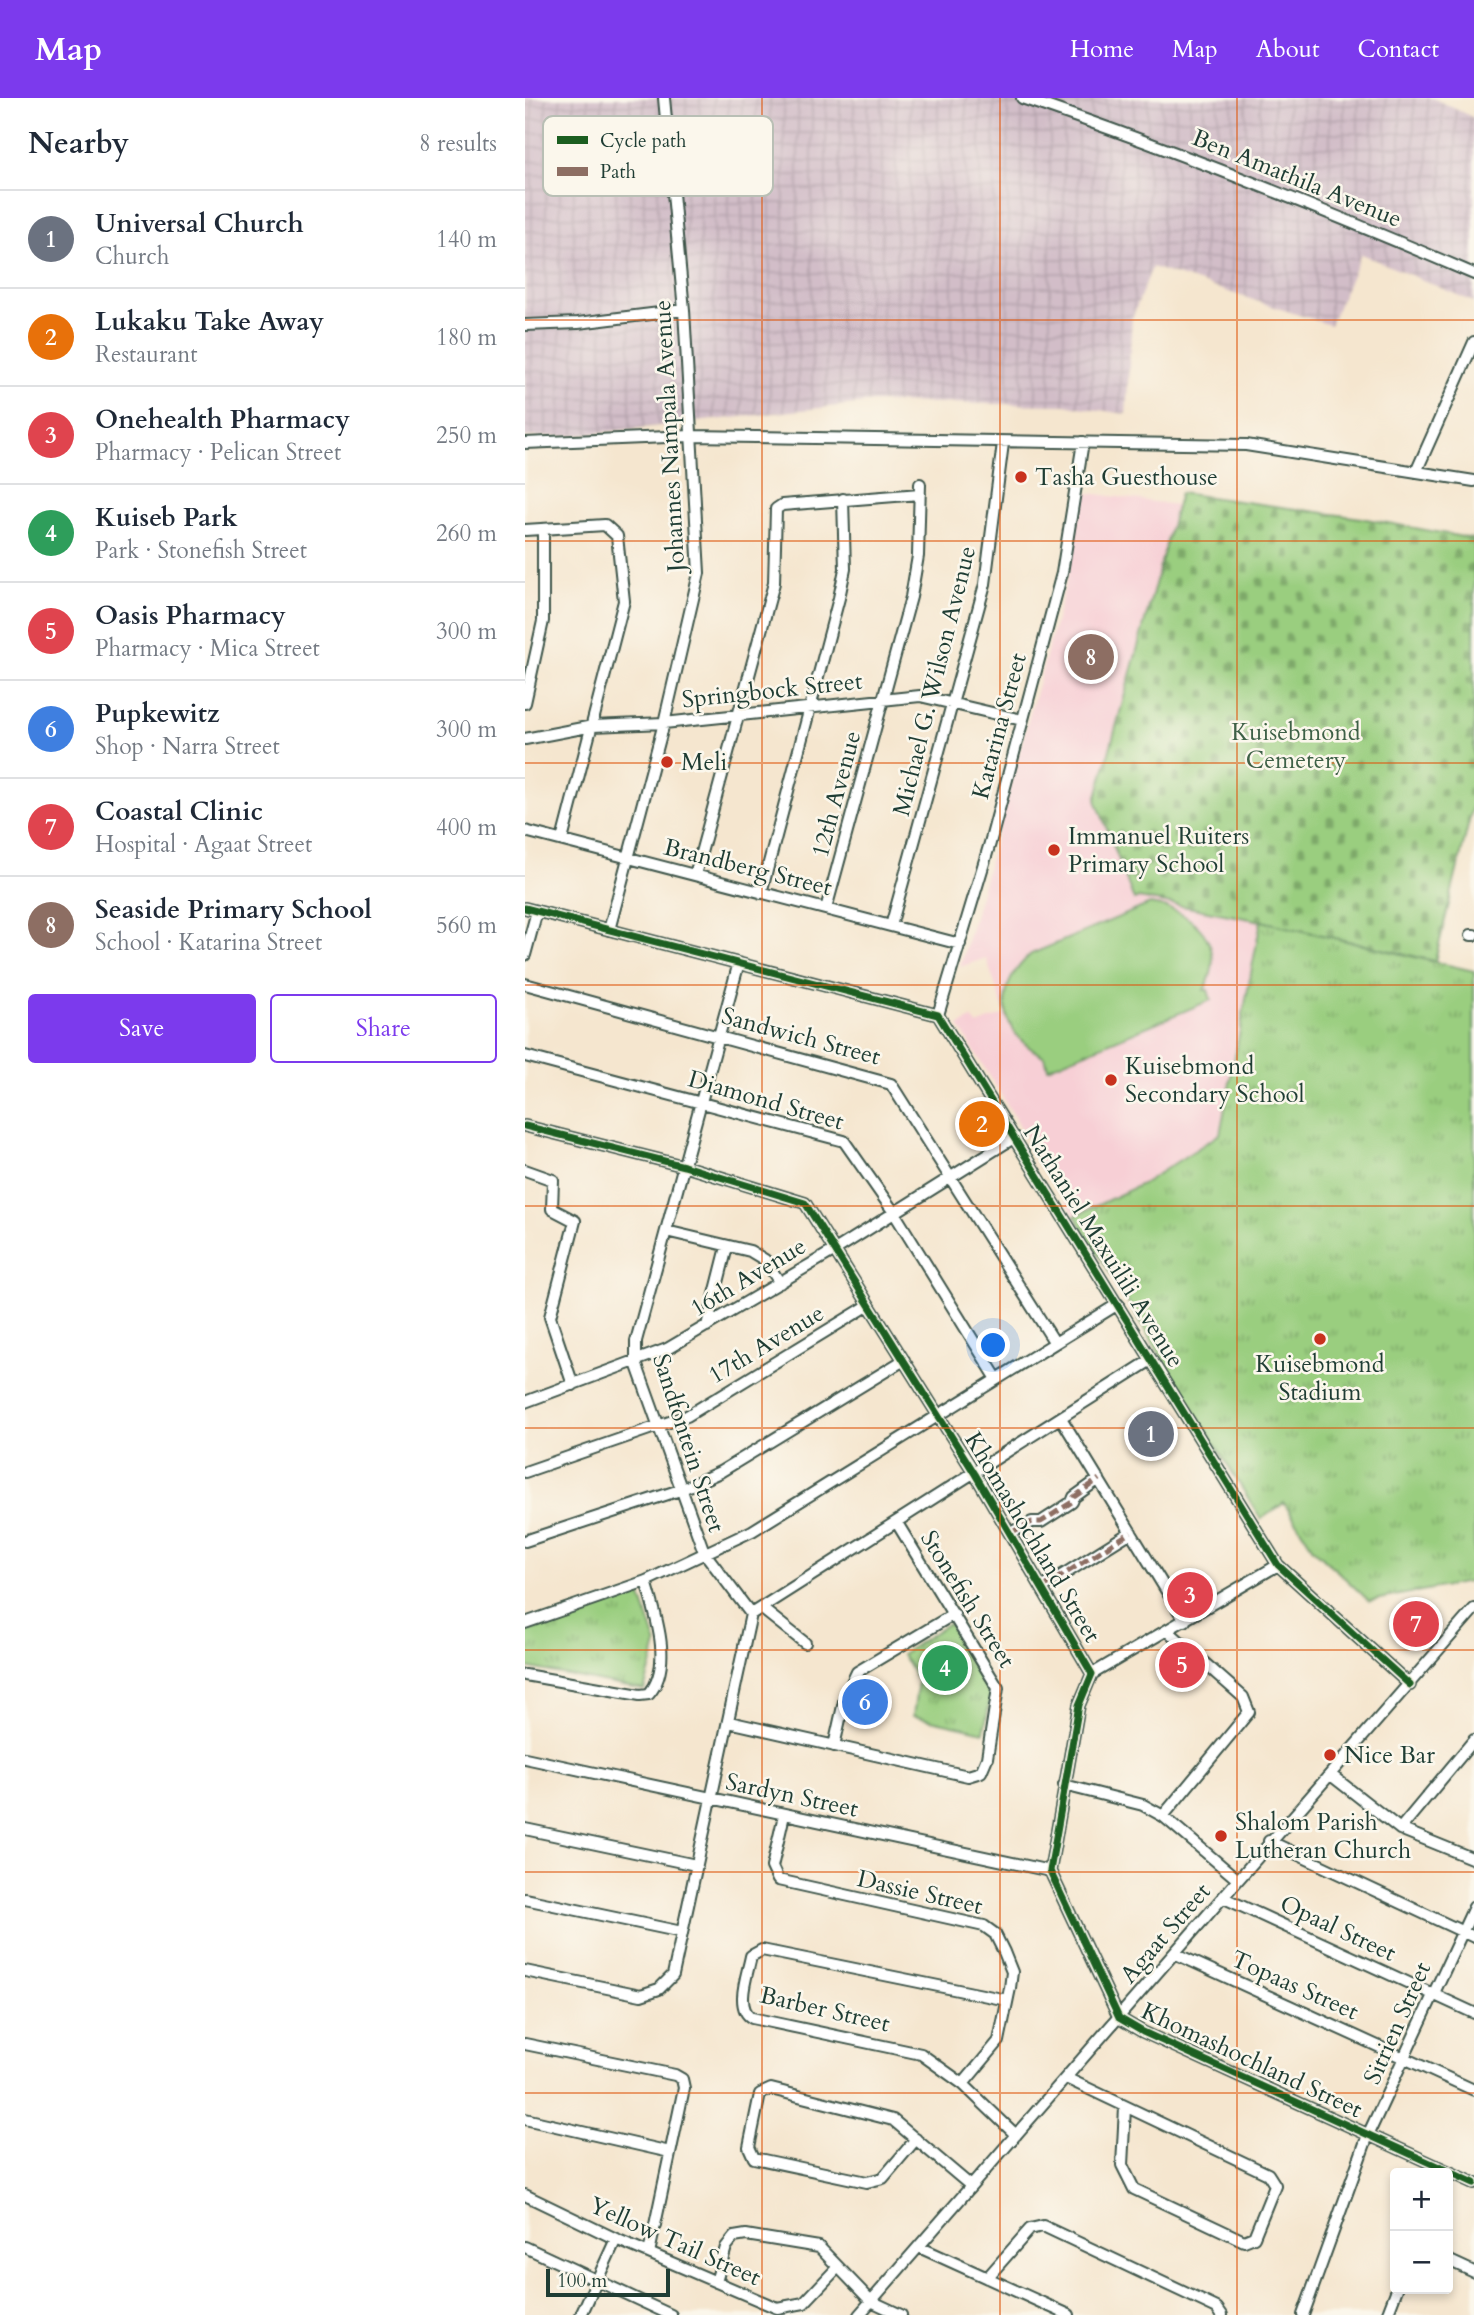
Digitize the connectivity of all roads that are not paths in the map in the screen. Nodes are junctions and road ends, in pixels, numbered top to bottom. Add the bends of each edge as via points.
1 (664, 98) edge
2 (1022, 98) edge
3 (666, 116) edge
4 (673, 196) edge
5 (1474, 274) edge
6 (684, 310) junction
7 (525, 325) edge
8 (1474, 342) edge
9 (691, 436) junction
10 (525, 443) edge
11 (1003, 443) junction
12 (1083, 443) junction
13 (1416, 472) junction
14 (1474, 481) edge
15 (843, 499) junction
16 (525, 530) edge
17 (543, 530) junction
18 (883, 699) junction
19 (525, 703) edge
20 (954, 703) junction
21 (810, 706) junction
22 (736, 716) junction
23 (1022, 720) junction
24 (664, 723) junction
25 (593, 726) junction
26 (525, 739) edge
27 (525, 831) edge
28 (562, 840) junction
29 (628, 858) junction
30 (695, 875) junction
31 (761, 893) junction
32 (525, 908) edge
33 (826, 909) junction
34 (537, 911) junction
35 (891, 926) junction
36 (609, 930) junction
37 (960, 944) junction
38 (526, 949) edge
39 (738, 966) junction
40 (525, 984) edge
41 (938, 1015) junction
42 (719, 1035) junction
43 (525, 1056) edge
44 (701, 1102) junction
45 (525, 1126) edge
46 (1015, 1138) junction
47 (684, 1166) junction
48 (525, 1170) edge
49 (952, 1175) junction
50 (893, 1212) junction
51 (666, 1231) junction
52 (727, 1247) junction
53 (835, 1250) junction
54 (780, 1283) junction
55 (1118, 1304) junction
56 (869, 1305) junction
57 (707, 1326) junction
58 (1055, 1343) junction
59 (904, 1360) junction
60 (1151, 1360) junction
61 (636, 1363) junction
62 (997, 1379) junction
63 (573, 1385) junction
64 (525, 1402) edge
65 (939, 1417) junction
66 (1061, 1418) junction
67 (658, 1428) junction
68 (525, 1472) edge
69 (975, 1474) junction
70 (1099, 1479) junction
71 (680, 1490) junction
72 (897, 1523) junction
73 (1131, 1532) junction
74 (1010, 1533) junction
75 (525, 1541) edge
76 (703, 1552) junction
77 (1278, 1565) junction
78 (646, 1581) junction
79 (1042, 1588) junction
80 (1474, 1609) edge
81 (756, 1611) junction
82 (954, 1614) junction
83 (1185, 1621) junction
84 (525, 1623) edge
85 (1168, 1631) junction
86 (805, 1643) dead end
87 (1092, 1674) junction
88 (525, 1675) edge
89 (1411, 1685) junction
90 (729, 1722) junction
91 (1474, 1740) edge
92 (834, 1746) junction
93 (525, 1758) edge
94 (1331, 1775) junction
95 (1064, 1785) junction
96 (710, 1800) junction
97 (784, 1815) junction
98 (1163, 1816) junction
99 (525, 1829) edge
100 (1400, 1829) junction
101 (1269, 1841) junction
102 (1474, 1859) edge
103 (696, 1865) junction
104 (1050, 1871) junction
105 (1237, 1879) junction
106 (1224, 1898) junction
107 (525, 1899) edge
108 (1474, 1907) edge
109 (1462, 1931) junction
110 (681, 1932) junction
111 (1474, 1937) edge
112 (1175, 1954) junction
113 (525, 1971) edge
114 (1432, 1994) junction
115 (1007, 2000) junction
116 (1474, 2013) edge
117 (1119, 2018) junction
118 (525, 2044) edge
119 (1405, 2058) junction
120 (1066, 2078) junction
121 (963, 2084) junction
122 (1474, 2090) edge
123 (1125, 2108) junction
124 (525, 2119) edge
125 (1016, 2135) junction
126 (1368, 2135) junction
127 (916, 2139) junction
128 (670, 2151) junction
129 (1474, 2183) edge
130 (971, 2186) junction
131 (525, 2195) edge
132 (616, 2239) junction
133 (525, 2247) edge
134 (919, 2247) junction
135 (649, 2253) junction
136 (1453, 2262) edge
137 (838, 2267) junction
138 (1474, 2272) edge
139 (987, 2278) junction
140 (597, 2280) junction
141 (716, 2282) junction
142 (1395, 2294) edge
143 (871, 2301) junction
144 (581, 2315) edge
145 (671, 2315) edge
146 (859, 2315) edge
147 (901, 2315) edge
148 (1069, 2315) edge
149 (1222, 2315) edge
150 (1303, 2315) edge
151 (1387, 2315) edge

1 - 3 street, Johannes Nampala Avenue
2 - 5 street, Ben Amathila Avenue via 1196,160
4 - 6 street, Johannes Nampala Avenue
6 - 7 street
6 - 9 street, Johannes Nampala Avenue
8 - 13 street
9 - 10 street
9 - 11 street
9 - 24 street, Johannes Nampala Avenue via 699,573
11 - 12 street
11 - 20 street, Michael G. Wilson Avenue via 985,584
12 - 13 street via 1245,445
12 - 23 street, Katarina Street via 1062,573
13 - 14 street
15 - 18 street, 12th Avenue via 920,489 918,556 911,597
15 - 21 street via 845,569
15 - 22 street via 776,509 774,583
16 - 17 street
17 - 19 street via 543,621
17 - 25 street via 596,523 617,536 624,601
18 - 20 street, Springbock Street via 920,696
18 - 21 street, Springbock Street
18 - 33 street, 12th Avenue
20 - 23 street, Springbock Street
20 - 35 street, Michael G. Wilson Avenue
21 - 22 street, Springbock Street
21 - 31 street
22 - 24 street, Springbock Street
22 - 30 street
23 - 37 street, Katarina Street
24 - 25 street, Springbock Street
24 - 29 street, Johannes Nampala Avenue
25 - 26 street, Springbock Street
25 - 28 street
27 - 28 street, Brandberg Street
28 - 29 street, Brandberg Street
29 - 30 street, Brandberg Street
29 - 36 street, Johannes Nampala Avenue
30 - 31 street, Brandberg Street
31 - 33 street, Brandberg Street
32 - 34 street
33 - 35 street, Brandberg Street
34 - 36 street
34 - 38 street
35 - 37 street, Brandberg Street
36 - 39 street
37 - 41 street, Katarina Street
39 - 41 street
39 - 42 street, Sandfontein Street
40 - 42 street, Sandwich Street
41 - 46 street, Nathaniel Maxuilili Avenue
42 - 44 street, Sandfontein Street
42 - 49 street, Sandwich Street via 891,1084
43 - 44 street, Diamond Street
44 - 47 street, Sandfontein Street
44 - 50 street, Diamond Street via 840,1139
45 - 47 street, Khomashochland Street
46 - 49 street, 16th Avenue
46 - 55 street, Nathaniel Maxuilili Avenue
47 - 51 street, Sandfontein Street
47 - 53 street, Khomashochland Street via 800,1200
48 - 63 street via 553,1180 552,1209 575,1222 550,1317
49 - 50 street, 16th Avenue
49 - 58 street, Sandwich Street
50 - 53 street, 16th Avenue
50 - 62 street, Diamond Street
51 - 52 street
51 - 61 street, Sandfontein Street via 636,1340
52 - 54 street via 750,1251 765,1260
52 - 57 street
53 - 54 street, 16th Avenue
53 - 56 street, Khomashochland Street
54 - 57 street, 16th Avenue
55 - 58 street
55 - 60 street, Nathaniel Maxuilili Avenue
56 - 59 street, Khomashochland Street
56 - 67 street, 17th Avenue via 725,1394
57 - 61 street, 16th Avenue
58 - 62 street
59 - 65 street, Khomashochland Street
59 - 71 street via 720,1472
60 - 66 street
60 - 77 street, Nathaniel Maxuilili Avenue
61 - 63 street, 16th Avenue
61 - 67 street, Sandfontein Street
62 - 65 street
63 - 64 street, 16th Avenue
65 - 69 street, Khomashochland Street
65 - 76 street via 772,1520
66 - 69 street
66 - 70 street
67 - 68 street, 17th Avenue
67 - 71 street, Sandfontein Street
69 - 72 street
69 - 74 street, Khomashochland Street
70 - 73 street
70 - 74 street via 1041,1522
71 - 75 street
71 - 76 street, Sandfontein Street
72 - 81 street
72 - 82 street, Stonefish Street
73 - 79 street
73 - 83 street
74 - 79 street, Khomashochland Street
76 - 78 street
76 - 81 street, Sandfontein Street
77 - 83 street
77 - 89 street, Nathaniel Maxuilili Avenue
78 - 84 street
78 - 88 street via 661,1634 655,1686 649,1693
79 - 87 street, Khomashochland Street
80 - 89 street, Agaat Street
81 - 86 street, Sandfontein Street
81 - 90 street
82 - 92 street via 857,1672 845,1697
82 - 92 street, Stonefish Street via 998,1688 981,1772 968,1776
83 - 85 street
85 - 87 street
85 - 98 street via 1243,1697 1249,1712
87 - 95 street, Khomashochland Street via 1079,1705
89 - 94 street, Agaat Street
90 - 92 street, Stonefish Street
90 - 96 street
91 - 100 street
93 - 96 street, Sardyn Street
94 - 100 street
94 - 101 street, Agaat Street
95 - 98 street via 1143,1805
95 - 104 street, Khomashochland Street
96 - 97 street, Sardyn Street
96 - 103 street
97 - 104 street, Sardyn Street
97 - 115 street, Dassie Street via 772,1867 778,1880 984,1926 995,1934 1011,1972
98 - 105 street
99 - 103 street
100 - 102 street
101 - 105 street, Agaat Street
101 - 109 street
103 - 110 street
104 - 117 street, Khomashochland Street
105 - 106 street, Agaat Street
106 - 112 street, Agaat Street
106 - 114 street, Opaal Street
107 - 110 street
108 - 109 street, Sitrien Street
109 - 111 street
109 - 114 street, Sitrien Street
110 - 113 street via 673,1975 659,1989 642,1996
112 - 117 street, Agaat Street
112 - 119 street, Topaas Street
114 - 116 street, Opaal Street
114 - 119 street, Sitrien Street
115 - 121 street, Dassie Street via 999,2041
115 - 121 street, Barber Street via 765,1951 751,1956 743,2005 748,2017 914,2052
117 - 120 street, Agaat Street
117 - 126 street, Khomashochland Street
118 - 128 street via 679,2077 684,2088
119 - 122 street, Topaas Street
119 - 126 street, Sitrien Street
120 - 123 street
120 - 125 street, Agaat Street
121 - 125 street, Barber Street
123 - 123 street via 1273,2179 1275,2185 1254,2237 1244,2241 1134,2189 1122,2165
124 - 128 street
125 - 130 street, Agaat Street
126 - 129 street, Khomashochland Street
126 - 150 street, Sitrien Street
127 - 127 street via 887,2117 771,2089 760,2094 749,2147 754,2158 867,2182 883,2178
127 - 130 street
128 - 135 street
130 - 134 street, Agaat Street
131 - 132 street, Yellow Tail Street
132 - 135 street, Yellow Tail Street
132 - 140 street
133 - 140 street
134 - 139 street
134 - 143 street, Agaat Street
135 - 141 street, Yellow Tail Street
136 - 138 street
137 - 141 street, Yellow Tail Street via 804,2304 786,2309
137 - 141 street via 819,2247 746,2235 734,2237 726,2247
137 - 143 street
139 - 148 street
139 - 149 street via 1030,2229 1043,2225 1216,2308
140 - 144 street
140 - 145 street
142 - 151 street
143 - 146 street, Agaat Street
143 - 147 street

